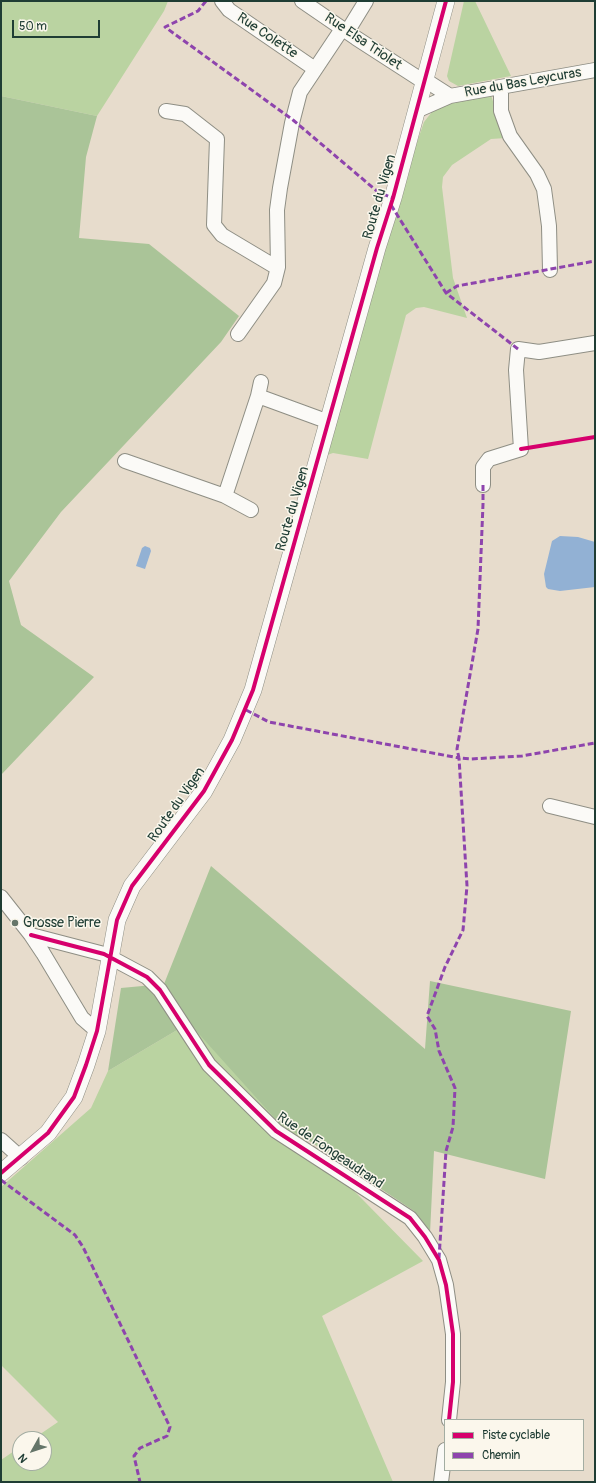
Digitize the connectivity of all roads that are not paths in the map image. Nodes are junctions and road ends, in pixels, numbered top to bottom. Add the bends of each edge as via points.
1 (222, 1) edge
2 (302, 1) edge
3 (366, 1) edge
4 (446, 1) edge
5 (344, 30) junction
6 (315, 69) junction
7 (595, 70) edge
8 (424, 80) junction
9 (501, 87) junction
10 (450, 96) junction
11 (166, 111) dead end
12 (416, 111) junction
13 (278, 267) junction
14 (550, 270) dead end
15 (238, 334) dead end
16 (595, 343) edge
17 (261, 382) dead end
18 (258, 396) junction
19 (328, 422) junction
20 (125, 461) dead end
21 (482, 485) dead end
22 (225, 496) junction
23 (251, 510) dead end
24 (550, 806) dead end
25 (595, 817) edge
26 (1, 897) edge
27 (31, 935) junction
28 (110, 956) junction
29 (97, 1031) junction
30 (1, 1140) edge
31 (21, 1158) junction
32 (1, 1174) edge
33 (449, 1419) edge
34 (444, 1458) edge
35 (441, 1482) edge

1 - 6 street, Rue Colette via 229,10
2 - 5 street, Rue Elsa Triolet
3 - 5 street
4 - 8 street, Route du Vigen
5 - 6 street
5 - 8 street, Rue Elsa Triolet
6 - 13 street via 300,92 292,123 277,210
7 - 9 street, Rue du Bas Leycuras
8 - 10 street, Rue du Bas Leycuras
8 - 12 street, Route du Vigen
9 - 10 street, Rue du Bas Leycuras
9 - 14 street via 501,111 510,136 537,174 544,189 549,226
10 - 12 street, Rue du Bas Leycuras
11 - 13 street via 185,114 217,139 214,225 222,235
12 - 19 street, Route du Vigen
13 - 15 street via 274,283
16 - 21 street via 539,352 518,349 516,370 521,449 489,459 483,467
17 - 18 street
18 - 19 street
18 - 22 street
19 - 28 street, Route du Vigen via 254,690 246,710 204,791 132,886 117,920
20 - 22 street
22 - 23 street
24 - 25 street
26 - 27 street
27 - 28 street, Rue de Fongeaudrand
27 - 29 street via 82,1018
28 - 29 street, Route du Vigen
28 - 33 street, Rue de Fongeaudrand via 147,977 160,990 209,1064 276,1131 410,1218 426,1238 439,1260 446,1285 453,1334 453,1382
29 - 31 street, Route du Vigen via 74,1097 48,1132
30 - 31 street
31 - 32 street, Route du Vigen
34 - 35 street

